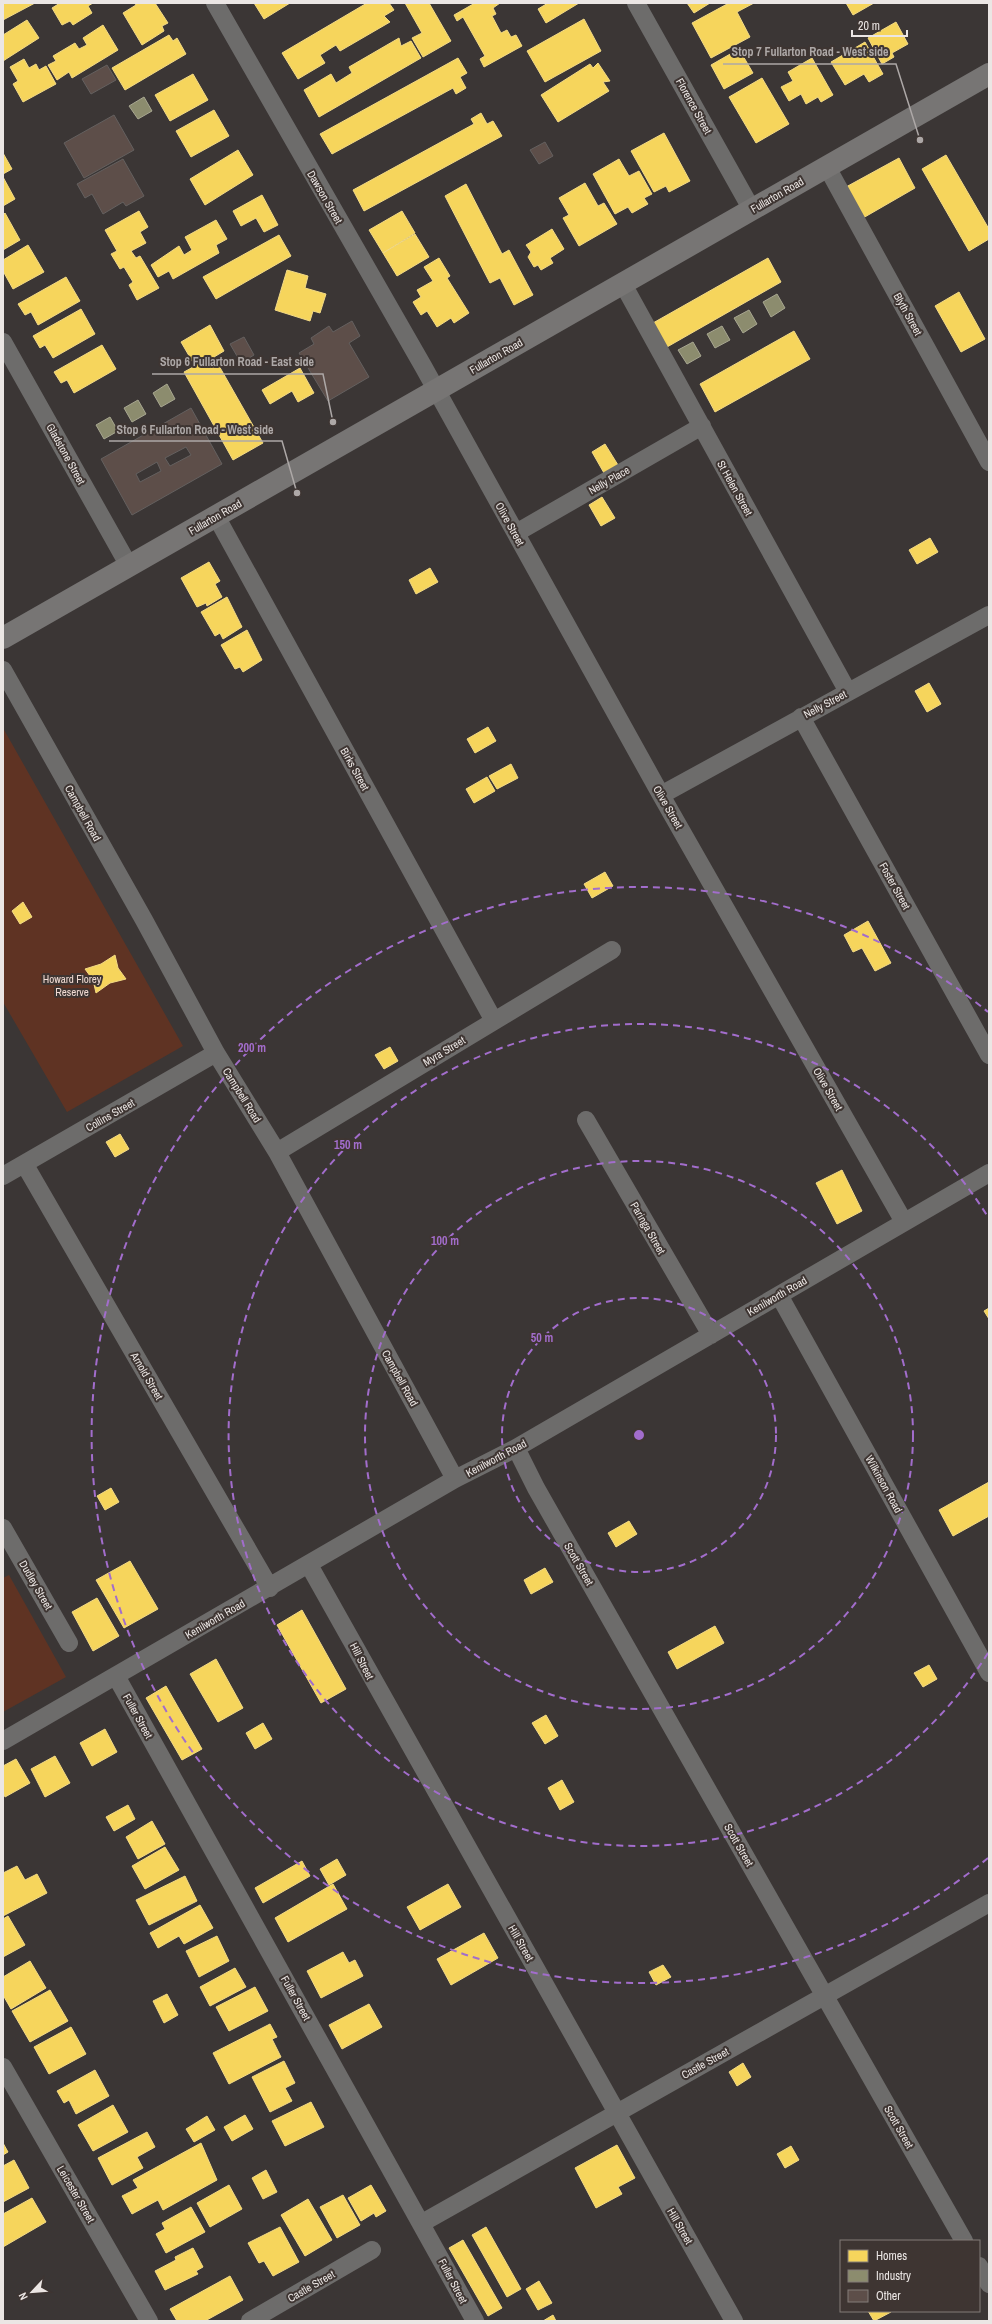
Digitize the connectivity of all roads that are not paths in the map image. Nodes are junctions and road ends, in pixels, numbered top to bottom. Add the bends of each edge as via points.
1 (215, 3) edge
2 (636, 3) edge
3 (989, 74) edge
4 (827, 167) junction
5 (752, 210) junction
6 (623, 284) junction
7 (3, 342) edge
8 (436, 390) junction
9 (702, 426) junction
10 (989, 462) edge
11 (216, 516) junction
12 (516, 533) junction
13 (129, 566) junction
14 (989, 614) edge
15 (3, 638) edge
16 (3, 670) edge
17 (848, 692) junction
18 (801, 717) junction
19 (661, 795) junction
20 (612, 950) dead end
21 (494, 1022) junction
22 (216, 1053) junction
23 (989, 1055) edge
24 (586, 1120) dead end
25 (277, 1152) junction
26 (25, 1165) junction
27 (989, 1173) edge
28 (3, 1176) edge
29 (904, 1222) junction
30 (779, 1295) junction
31 (710, 1335) junction
32 (516, 1448) junction
33 (455, 1479) junction
34 (3, 1528) edge
35 (309, 1565) junction
36 (270, 1588) junction
37 (69, 1643) dead end
38 (989, 1673) edge
39 (116, 1676) junction
40 (3, 1741) edge
41 (989, 1903) edge
42 (825, 1997) junction
43 (3, 2067) edge
44 (616, 2112) junction
45 (422, 2223) junction
46 (963, 2240) edge
47 (372, 2250) dead end
48 (980, 2268) edge
49 (989, 2284) edge
50 (149, 2321) edge
51 (250, 2321) edge
52 (475, 2321) edge
53 (734, 2321) edge

1 - 8 street, Dawson Street
2 - 5 street, Florence Street
3 - 4 main road, Fullarton Road
4 - 5 main road, Fullarton Road
4 - 10 street, Blyth Street
5 - 6 main road, Fullarton Road
6 - 8 main road, Fullarton Road
6 - 9 street, St Helen Street
7 - 13 street, Gladstone Street
8 - 11 main road, Fullarton Road
8 - 12 street, Olive Street
9 - 12 street, Nelly Place
9 - 17 street, St Helen Street
11 - 13 main road, Fullarton Road
11 - 21 street, Birks Street
12 - 19 street, Olive Street
13 - 15 main road, Fullarton Road
14 - 17 street, Nelly Street
16 - 22 street, Campbell Road
17 - 18 street, Nelly Street
18 - 19 street, Nelly Street
18 - 23 street, Foster Street
19 - 29 street, Olive Street
20 - 21 street, Myra Street
21 - 25 street, Myra Street
22 - 25 street, Campbell Road
22 - 26 street, Collins Street
24 - 31 street, Paringa Street
25 - 33 street, Campbell Road
26 - 28 street, Collins Street
26 - 36 street, Arnold Street
27 - 29 street, Kenilworth Road
29 - 30 street, Kenilworth Road
30 - 31 street, Kenilworth Road
30 - 38 street, Wilkinson Road
31 - 32 street, Kenilworth Road
32 - 33 street, Kenilworth Road
32 - 42 street, Scott Street via 536,1488
33 - 35 street, Kenilworth Road
34 - 37 street, Dudley Street
35 - 36 street, Kenilworth Road
35 - 44 street, Hill Street
36 - 39 street, Kenilworth Road
39 - 40 street, Kenilworth Road
39 - 45 street, Fuller Street
41 - 42 street, Castle Street
42 - 44 street, Castle Street
42 - 46 street, Scott Street
43 - 50 street, Leicester Street
44 - 45 street, Castle Street
44 - 53 street, Hill Street
45 - 52 street, Fuller Street
47 - 51 street, Castle Street
48 - 49 street

